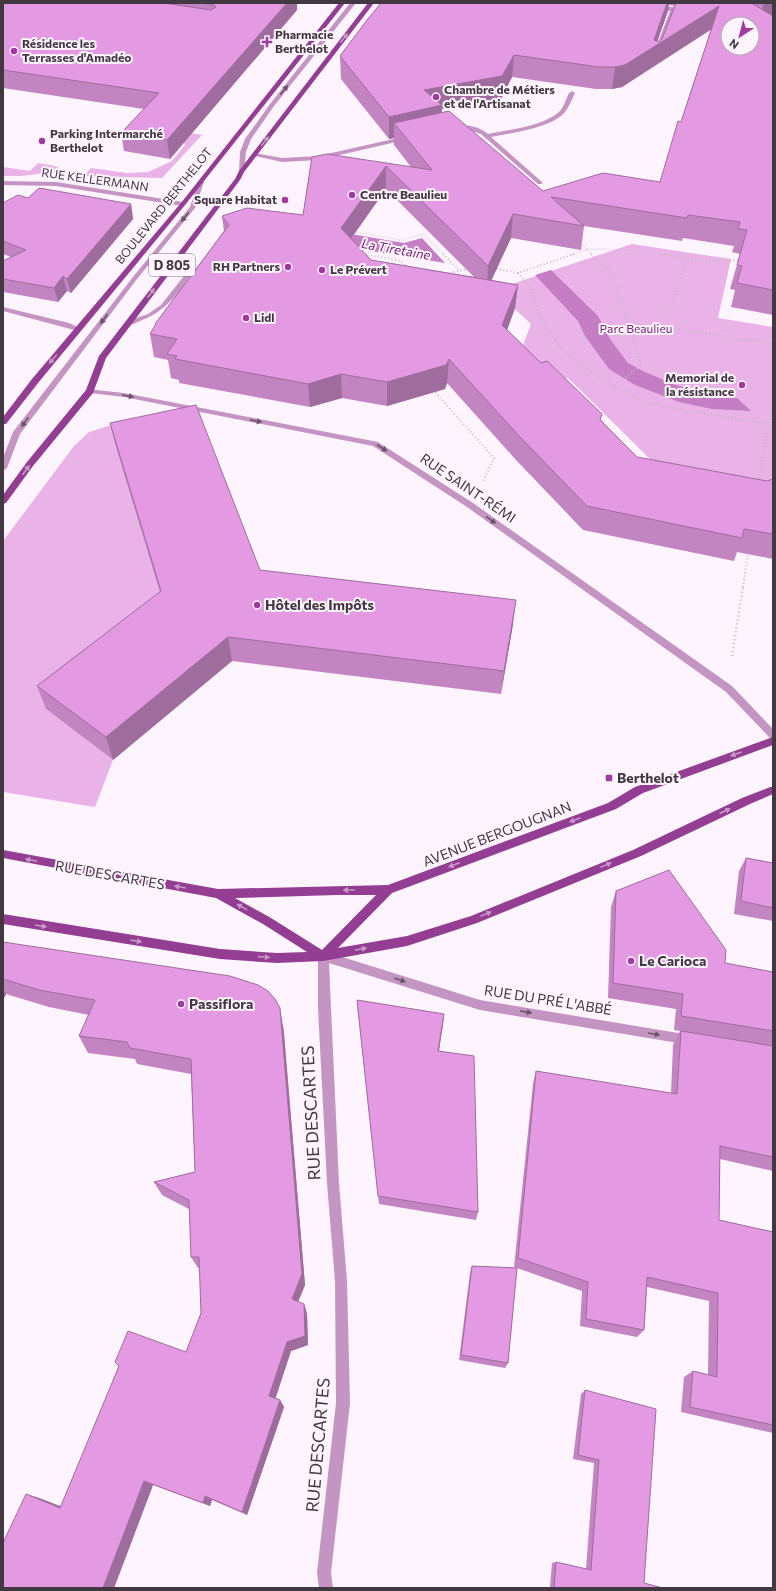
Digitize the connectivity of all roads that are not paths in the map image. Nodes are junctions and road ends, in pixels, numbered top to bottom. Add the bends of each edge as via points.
1 (342, 3) edge
2 (353, 3) edge
3 (371, 3) edge
4 (633, 3) edge
5 (673, 10) junction
6 (696, 13) edge
7 (654, 61) edge
8 (572, 92) edge
9 (450, 129) edge
10 (414, 136) edge
11 (488, 136) junction
12 (254, 155) junction
13 (241, 172) junction
14 (201, 182) junction
15 (3, 183) edge
16 (540, 183) dead end
17 (183, 204) junction
18 (189, 273) dead end
19 (3, 309) edge
20 (128, 324) junction
21 (78, 329) junction
22 (90, 391) junction
23 (3, 422) edge
24 (3, 468) edge
25 (3, 502) edge
26 (773, 735) edge
27 (773, 741) edge
28 (773, 790) edge
29 (3, 854) edge
30 (388, 890) junction
31 (218, 894) junction
32 (3, 920) edge
33 (323, 956) junction
34 (704, 1042) edge
35 (326, 1588) edge

1 - 14 main road, BOULEVARD BERTHELOT / D 805
13 -> 2 street via 243,152 248,139
12 -> 3 main road, D 805
4 - 5 street
5 - 6 street
5 - 7 street
8 - 11 street via 562,113 554,118
9 - 11 street via 473,128
10 - 12 street via 318,158 282,160
11 - 16 street
12 - 13 main road, D 805
20 -> 13 main road, D 805
14 - 17 main road, BOULEVARD BERTHELOT / D 805
14 -> 24 street via 193,207 135,278 16,434
15 - 17 street, RUE KELLERMANN via 56,184
17 - 21 main road, BOULEVARD BERTHELOT / D 805
18 - 20 street via 163,306 150,315
19 - 21 street
20 - 22 main road, D 805 via 102,358
21 -> 23 main road, BOULEVARD BERTHELOT / D 805
25 -> 22 main road, D 805 via 30,464
22 -> 26 street, RUE SAINT-RÉMI via 130,396 375,444 470,505 729,688
27 -> 30 main road, AVENUE BERGOUGNAN via 639,790 612,806
33 -> 28 main road via 408,941 473,920 637,852
31 -> 29 main road, RUE DESCARTES
30 -> 31 main road, AVENUE BERGOUGNAN
30 - 33 main road
33 -> 31 main road
32 -> 33 main road via 220,954 277,958
33 -> 34 street, RUE DU PRÉ L'ABBÉ via 480,1005
33 - 35 street, RUE DESCARTES via 333,1183 341,1281 343,1403 324,1573

